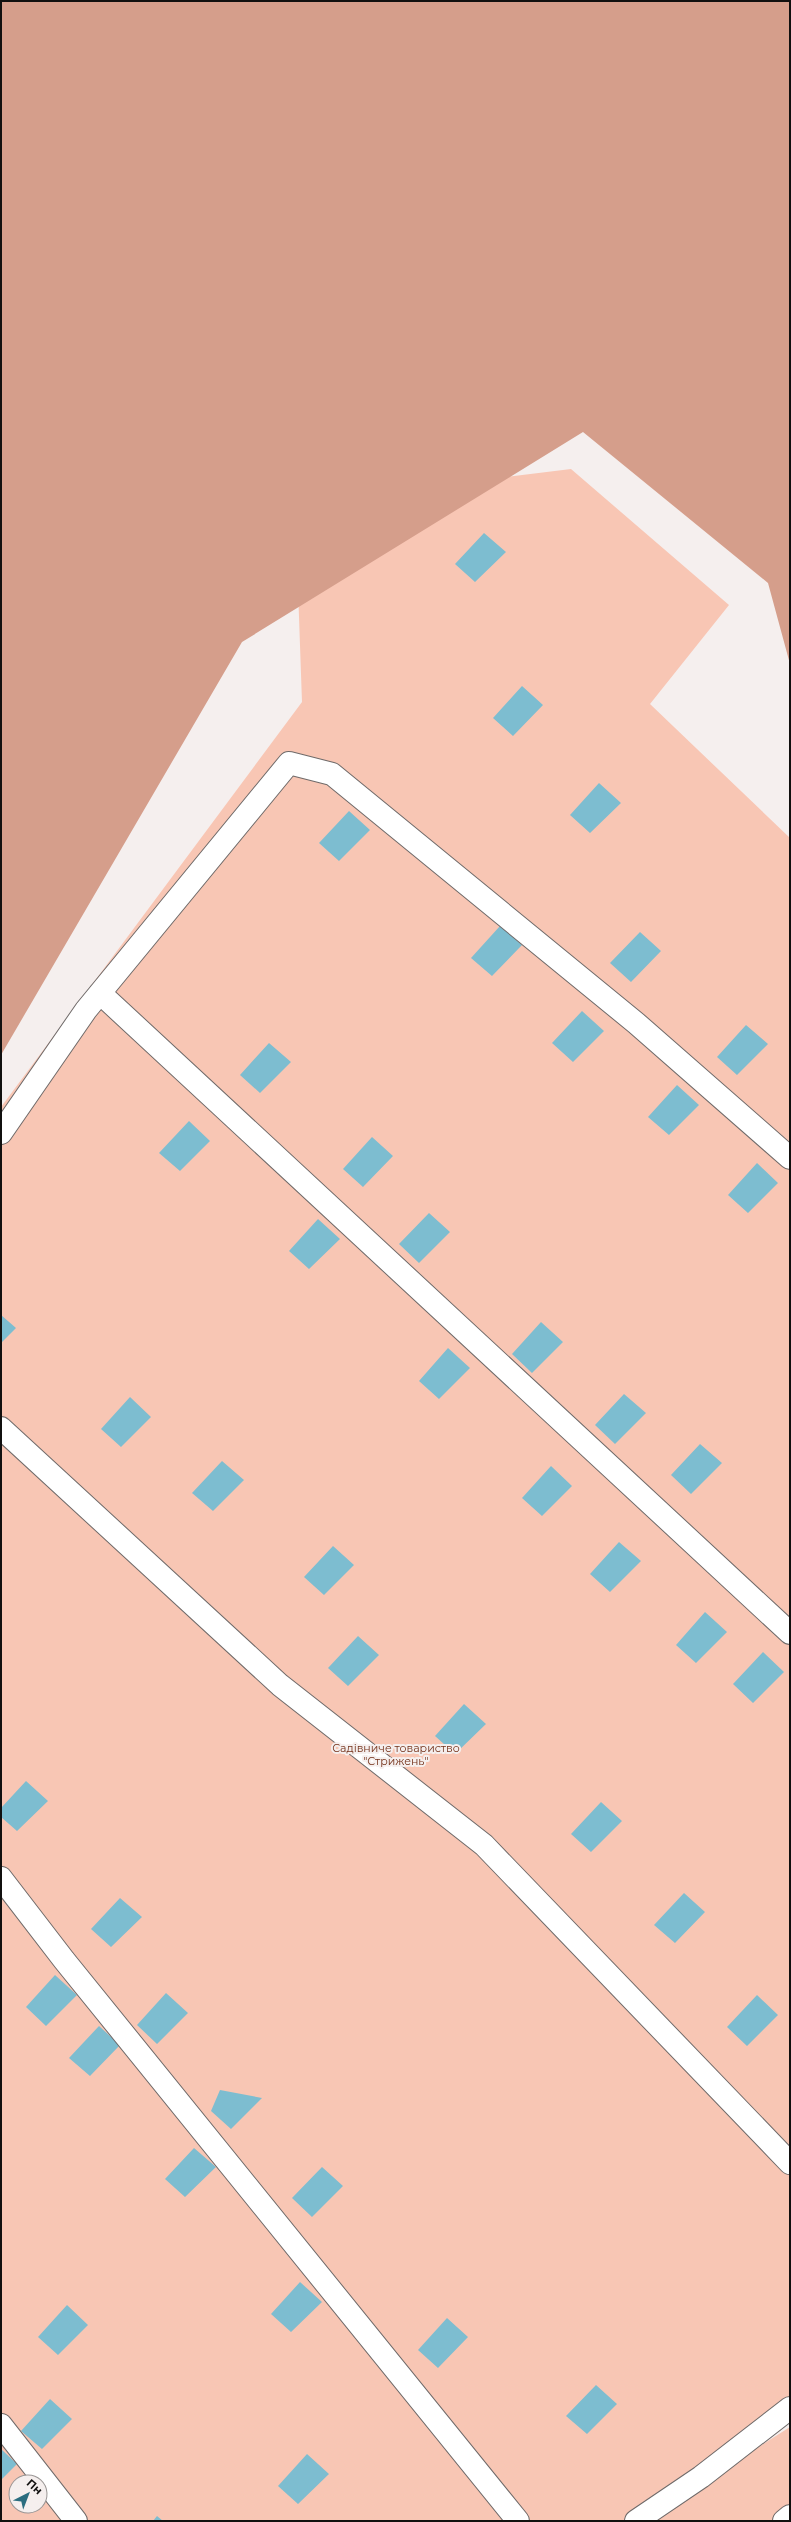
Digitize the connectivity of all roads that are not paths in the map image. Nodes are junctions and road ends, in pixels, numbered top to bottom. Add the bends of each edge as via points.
1 (100, 993) junction
2 (1, 1134) edge
3 (790, 1158) edge
4 (1, 1428) edge
5 (790, 1633) edge
6 (1, 1878) edge
7 (790, 2163) edge
8 (790, 2408) edge
9 (1, 2426) edge
10 (790, 2516) edge
11 (76, 2521) edge
12 (518, 2521) edge
13 (636, 2521) edge
14 (784, 2521) edge

1 - 2 street
1 - 3 street via 289,763 332,774 636,1023
1 - 5 street
4 - 7 street via 280,1685 484,1846
6 - 12 street via 64,1960
8 - 13 street via 701,2477
9 - 11 street
10 - 14 street

